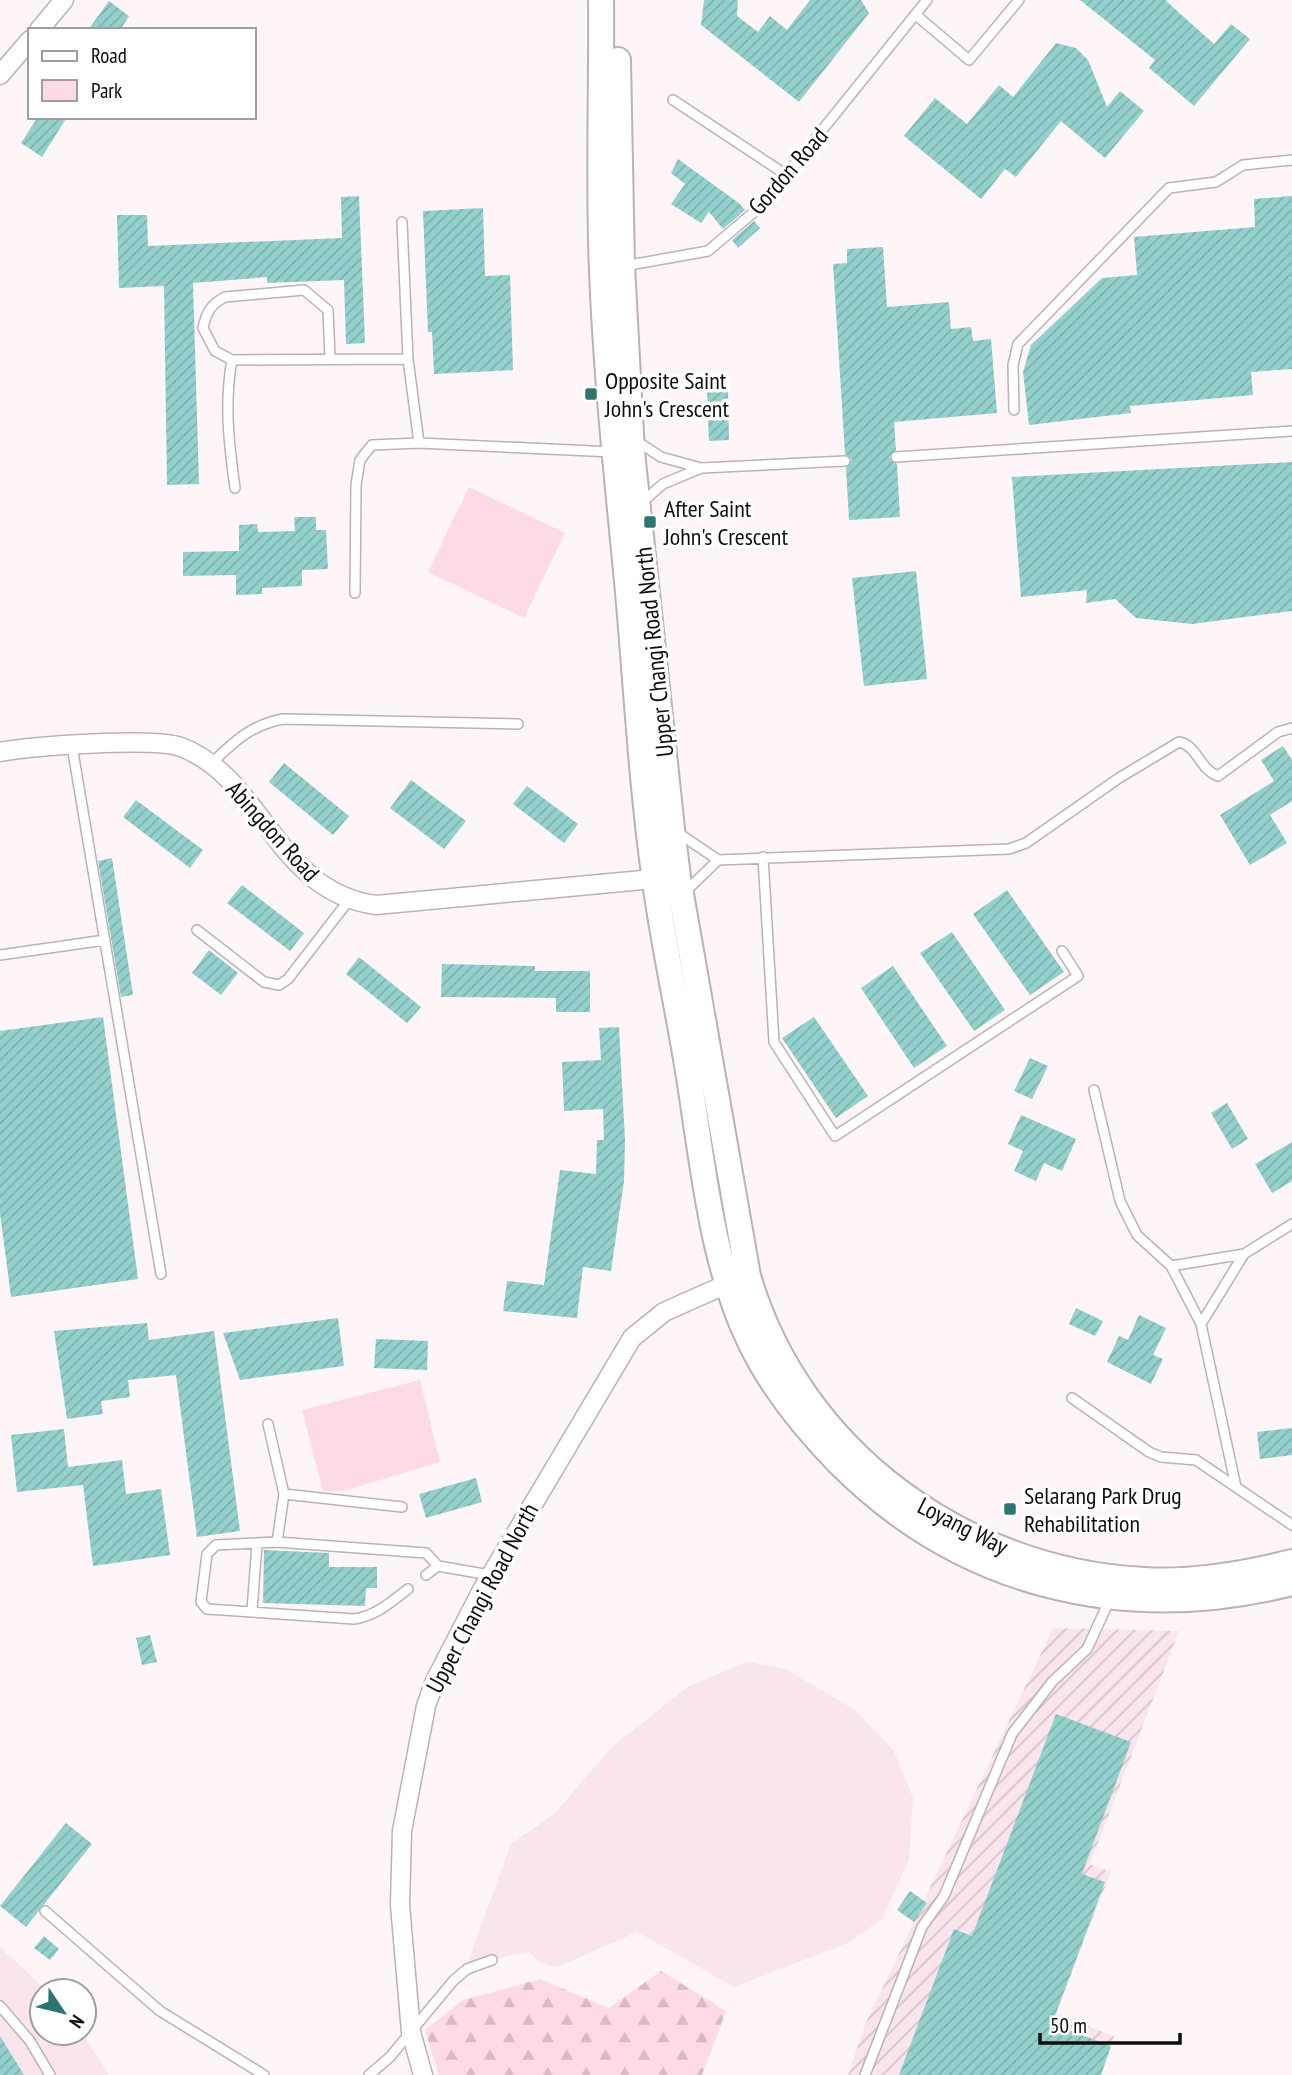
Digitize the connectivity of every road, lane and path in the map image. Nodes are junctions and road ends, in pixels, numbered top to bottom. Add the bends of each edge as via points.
1 (64, 0) edge
2 (601, 0) edge
3 (617, 0) edge
4 (928, 0) edge
5 (1019, 0) edge
6 (916, 15) junction
7 (41, 28) edge
8 (28, 42) edge
9 (0, 75) edge
10 (673, 100) dead end
11 (1292, 160) edge
12 (788, 176) junction
13 (401, 222) dead end
14 (612, 268) junction
15 (330, 358) junction
16 (408, 359) junction
17 (232, 360) junction
18 (1014, 411) dead end
19 (1292, 431) edge
20 (419, 443) junction
21 (626, 447) junction
22 (896, 457) dead end
23 (845, 461) dead end
24 (701, 468) junction
25 (235, 488) dead end
26 (638, 506) junction
27 (355, 593) dead end
28 (519, 724) dead end
29 (1292, 728) edge
30 (72, 746) junction
31 (0, 752) edge
32 (210, 765) junction
33 (673, 829) junction
34 (763, 857) junction
35 (718, 860) junction
36 (671, 884) junction
37 (349, 900) junction
38 (197, 930) dead end
39 (105, 940) junction
40 (1062, 951) dead end
41 (0, 955) edge
42 (1094, 1090) dead end
43 (1292, 1224) edge
44 (1244, 1254) junction
45 (1171, 1266) junction
46 (161, 1274) dead end
47 (738, 1280) junction
48 (740, 1318) joint
49 (1200, 1324) junction
50 (1072, 1398) dead end
51 (268, 1424) dead end
52 (1236, 1487) junction
53 (284, 1494) junction
54 (402, 1507) dead end
55 (1292, 1525) edge
56 (277, 1542) junction
57 (257, 1544) junction
58 (1292, 1562) edge
59 (438, 1566) junction
60 (426, 1575) dead end
61 (490, 1576) junction
62 (1292, 1583) edge
63 (408, 1589) dead end
64 (1111, 1598) junction
65 (252, 1610) junction
66 (45, 1911) dead end
67 (492, 1960) dead end
68 (0, 2006) edge
69 (411, 2032) junction
70 (50, 2075) edge
71 (264, 2075) edge
72 (369, 2075) edge
73 (423, 2075) edge
74 (864, 2075) edge

1 - 7 street
2 - 14 street, Upper Changi Road North
3 - 14 street, Upper Changi Road North
4 - 6 lane, Gordon Road
5 - 6 lane via 970,60
6 - 12 lane, Gordon Road
8 - 9 street
10 - 12 lane
11 - 18 lane via 1243,165 1216,182 1168,188 1018,344 1013,365
12 - 14 lane, Gordon Road via 708,251
13 - 16 lane
14 - 21 street, Upper Changi Road North
15 - 16 lane
15 - 17 lane
15 - 17 lane via 328,310 304,290 239,293 214,302 203,328 215,351
16 - 20 lane
17 - 25 lane via 226,391
19 - 22 lane
20 - 21 lane
20 - 27 lane via 372,445 360,460
21 - 24 lane
21 - 26 street, Upper Changi Road North
21 - 36 street, Upper Changi Road North
23 - 24 lane
24 - 26 lane via 663,484
26 - 33 street, Upper Changi Road North
28 - 32 lane via 283,719 261,723 237,738
29 - 34 lane via 1278,732 1218,776 1209,773 1189,747 1179,742 1026,843 1009,849
30 - 31 street, Abingdon Road
30 - 32 street, Abingdon Road via 181,747
30 - 39 lane
32 - 37 street, Abingdon Road via 228,780 301,869
33 - 35 lane
33 - 36 street, Upper Changi Road North
34 - 35 lane
34 - 40 lane via 774,1042 835,1136 1078,976
35 - 36 lane
36 - 37 street, Abingdon Road via 376,905
36 - 47 street, Upper Changi Road North
37 - 38 lane via 279,985 264,982
39 - 41 lane
39 - 46 lane
42 - 45 lane via 1120,1201 1137,1235
43 - 44 lane
44 - 45 lane
44 - 49 lane
45 - 49 lane
47 - 48 street, Upper Changi Road North
47 - 58 street, Loyang Way via 787,1367 833,1433 894,1489 957,1527 1009,1552 1111,1577 1224,1576
47 - 61 street, Upper Changi Road North via 664,1312 632,1338
48 - 64 street, Loyang Way via 768,1374 795,1414 854,1478 891,1509 973,1560 1043,1584
49 - 52 lane
50 - 52 lane via 1149,1452 1196,1460
51 - 53 lane
52 - 55 lane
53 - 54 lane
53 - 56 lane
56 - 57 lane
56 - 59 lane via 426,1553
57 - 65 lane
57 - 65 lane via 211,1548 201,1602 207,1609
59 - 60 lane
59 - 61 lane
61 - 69 street, Upper Changi Road North via 426,1706 404,1819 400,1906
62 - 64 street, Loyang Way via 1198,1599
63 - 65 lane via 367,1617 354,1619
64 - 74 lane via 1087,1650 1052,1682 1012,1734 944,1896 922,1927
66 - 71 lane via 160,2011
67 - 69 lane via 467,1969 453,1981
68 - 70 lane via 30,2041
69 - 72 lane
69 - 73 street, Upper Changi Road North

